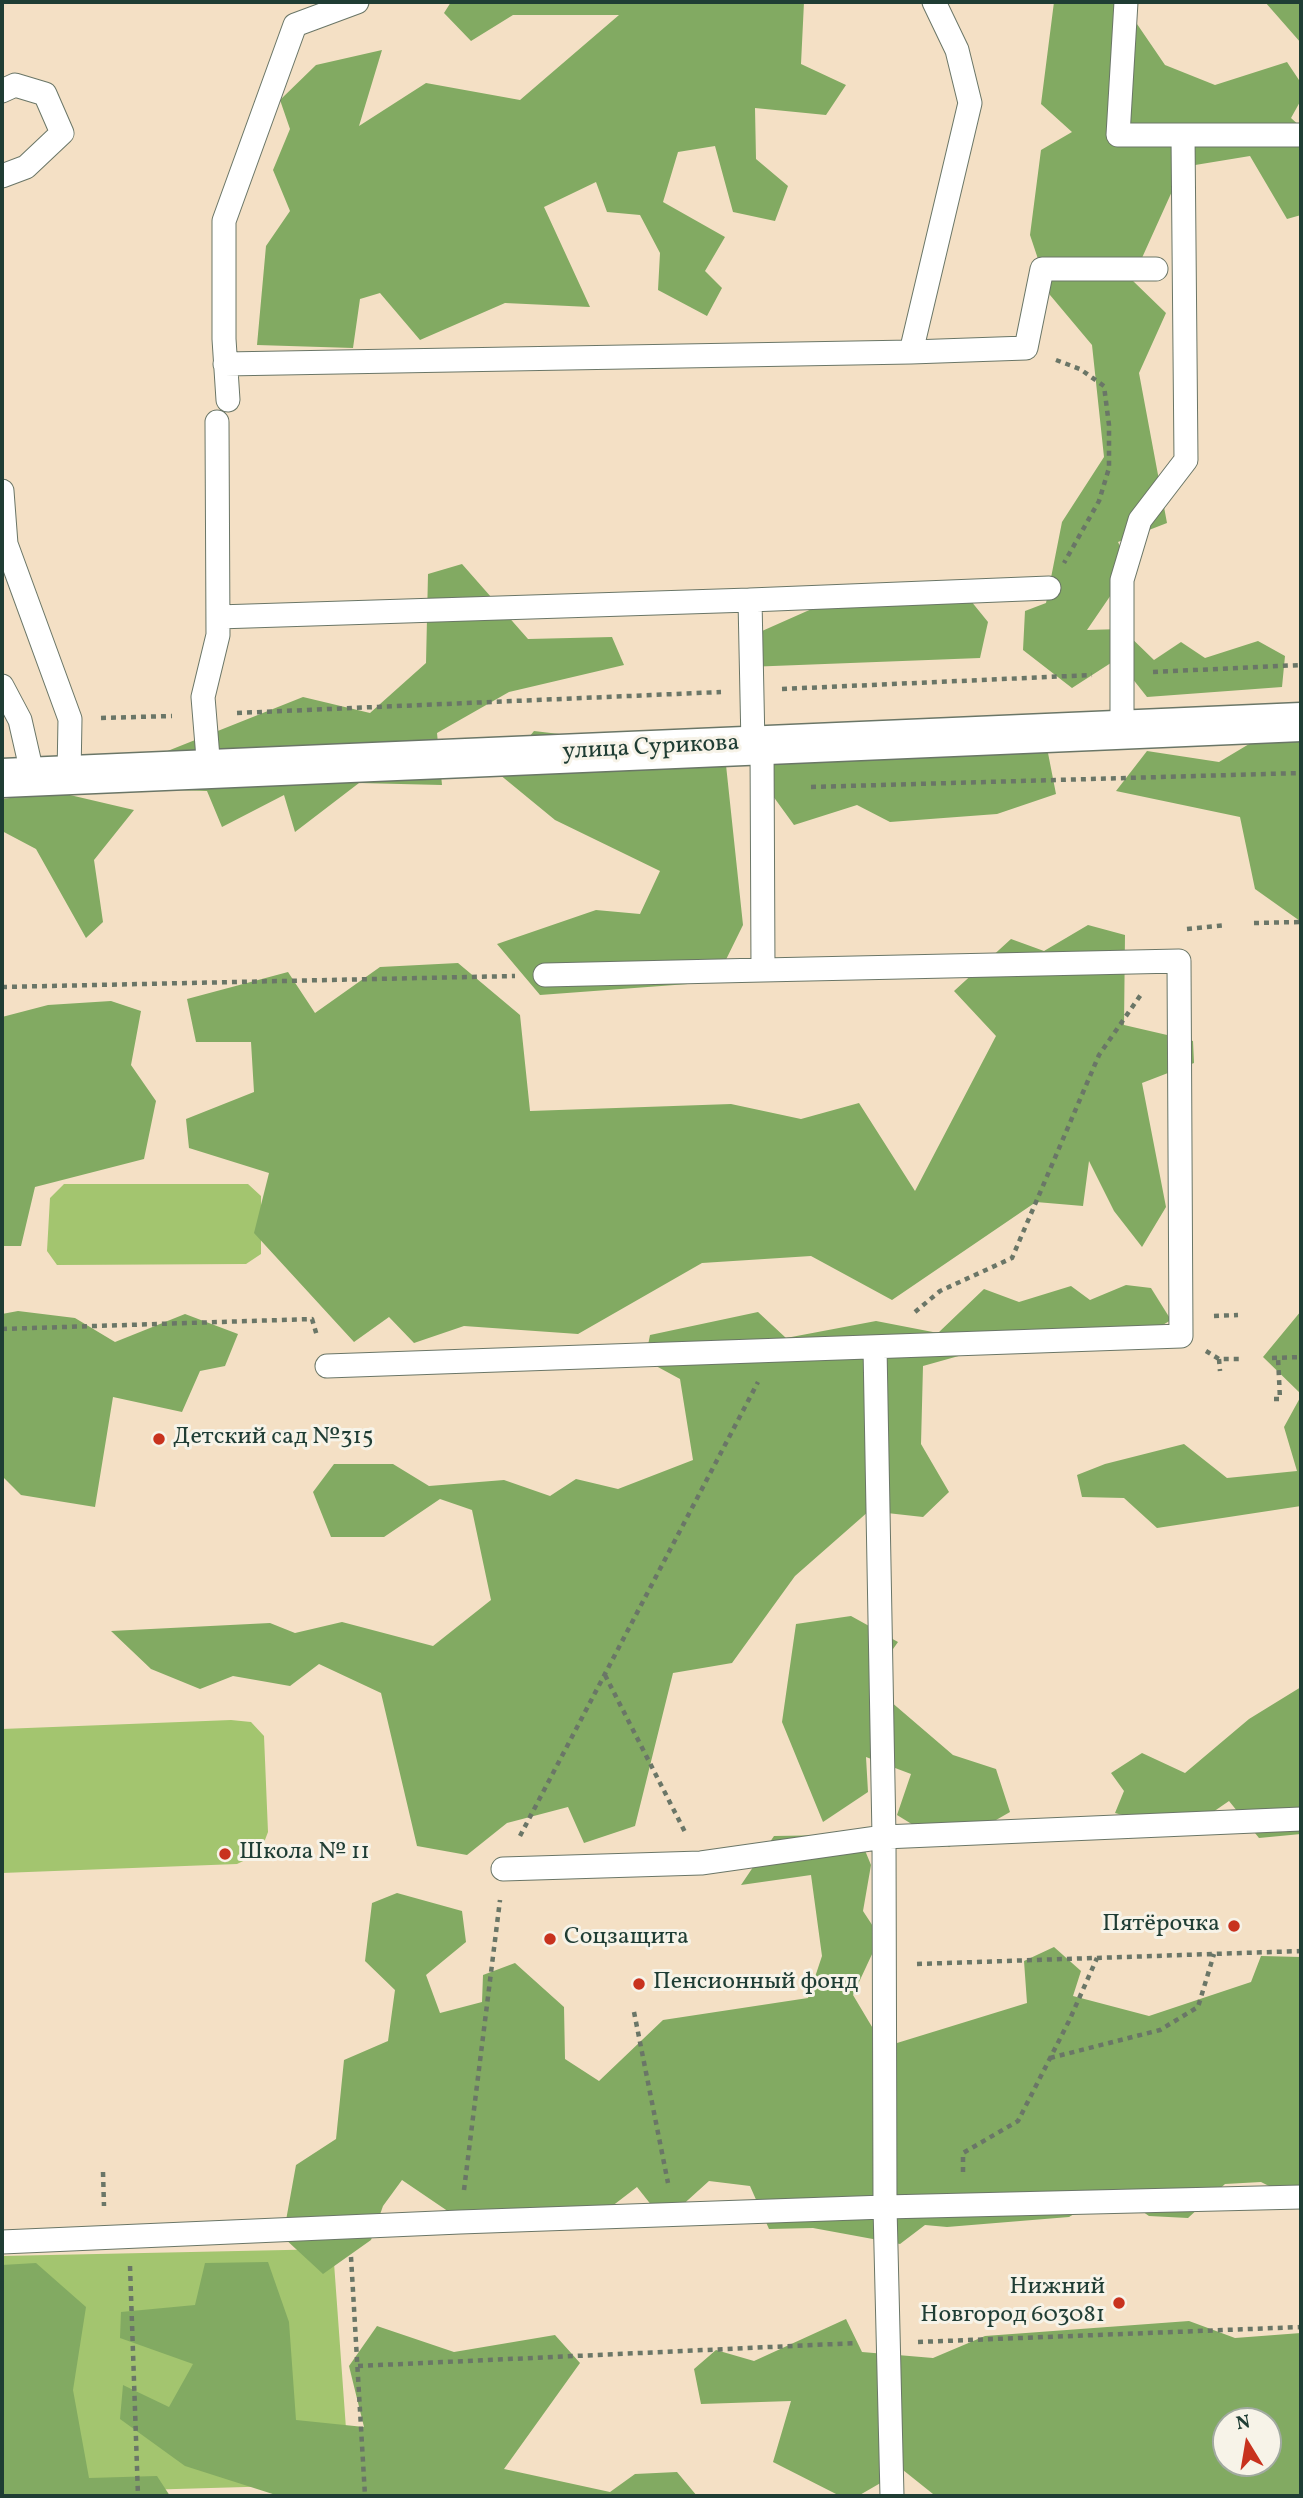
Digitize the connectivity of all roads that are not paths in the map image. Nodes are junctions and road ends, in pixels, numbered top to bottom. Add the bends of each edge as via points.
1 (357, 2) edge
2 (934, 2) edge
3 (1126, 2) edge
4 (2, 91) edge
5 (1301, 135) edge
6 (1183, 136) junction
7 (2, 176) edge
8 (1156, 269) dead end
9 (912, 352) junction
10 (225, 364) junction
11 (229, 400) dead end
12 (217, 422) dead end
13 (2, 491) edge
14 (1049, 587) road end
15 (750, 600) junction
16 (218, 617) junction
17 (2, 686) edge
18 (1301, 722) edge
19 (1122, 729) junction
20 (758, 745) junction
21 (209, 769) junction
22 (35, 777) edge
23 (764, 970) junction
24 (545, 975) road end
25 (875, 1347) junction
26 (327, 1366) road end
27 (1301, 1819) edge
28 (884, 1837) junction
29 (503, 1869) road end
30 (1301, 2197) edge
31 (885, 2207) junction
32 (2, 2242) edge
33 (892, 2496) edge

1 - 10 lane via 295,25 290,38 224,221
2 - 9 lane via 957,50 970,103
3 - 6 lane via 1118,135
4 - 7 lane via 15,85 45,94 62,133 26,167
5 - 6 lane
6 - 19 lane via 1185,460 1140,520 1122,580
8 - 9 lane via 1042,269 1026,348
9 - 10 lane
10 - 11 lane
12 - 16 lane
13 - 22 lane via 6,544 70,719
14 - 15 lane
15 - 16 lane
15 - 20 lane
16 - 21 lane via 203,696
17 - 22 lane via 20,720
18 - 19 street, улица Сурикова
19 - 20 street, улица Сурикова
20 - 21 street, улица Сурикова
20 - 23 lane
21 - 22 street, улица Сурикова
23 - 24 lane
23 - 25 lane via 1179,961 1181,1336
25 - 26 lane
25 - 28 lane
27 - 28 lane
28 - 29 lane via 701,1863
28 - 31 lane
30 - 31 lane
31 - 32 lane
31 - 33 lane

